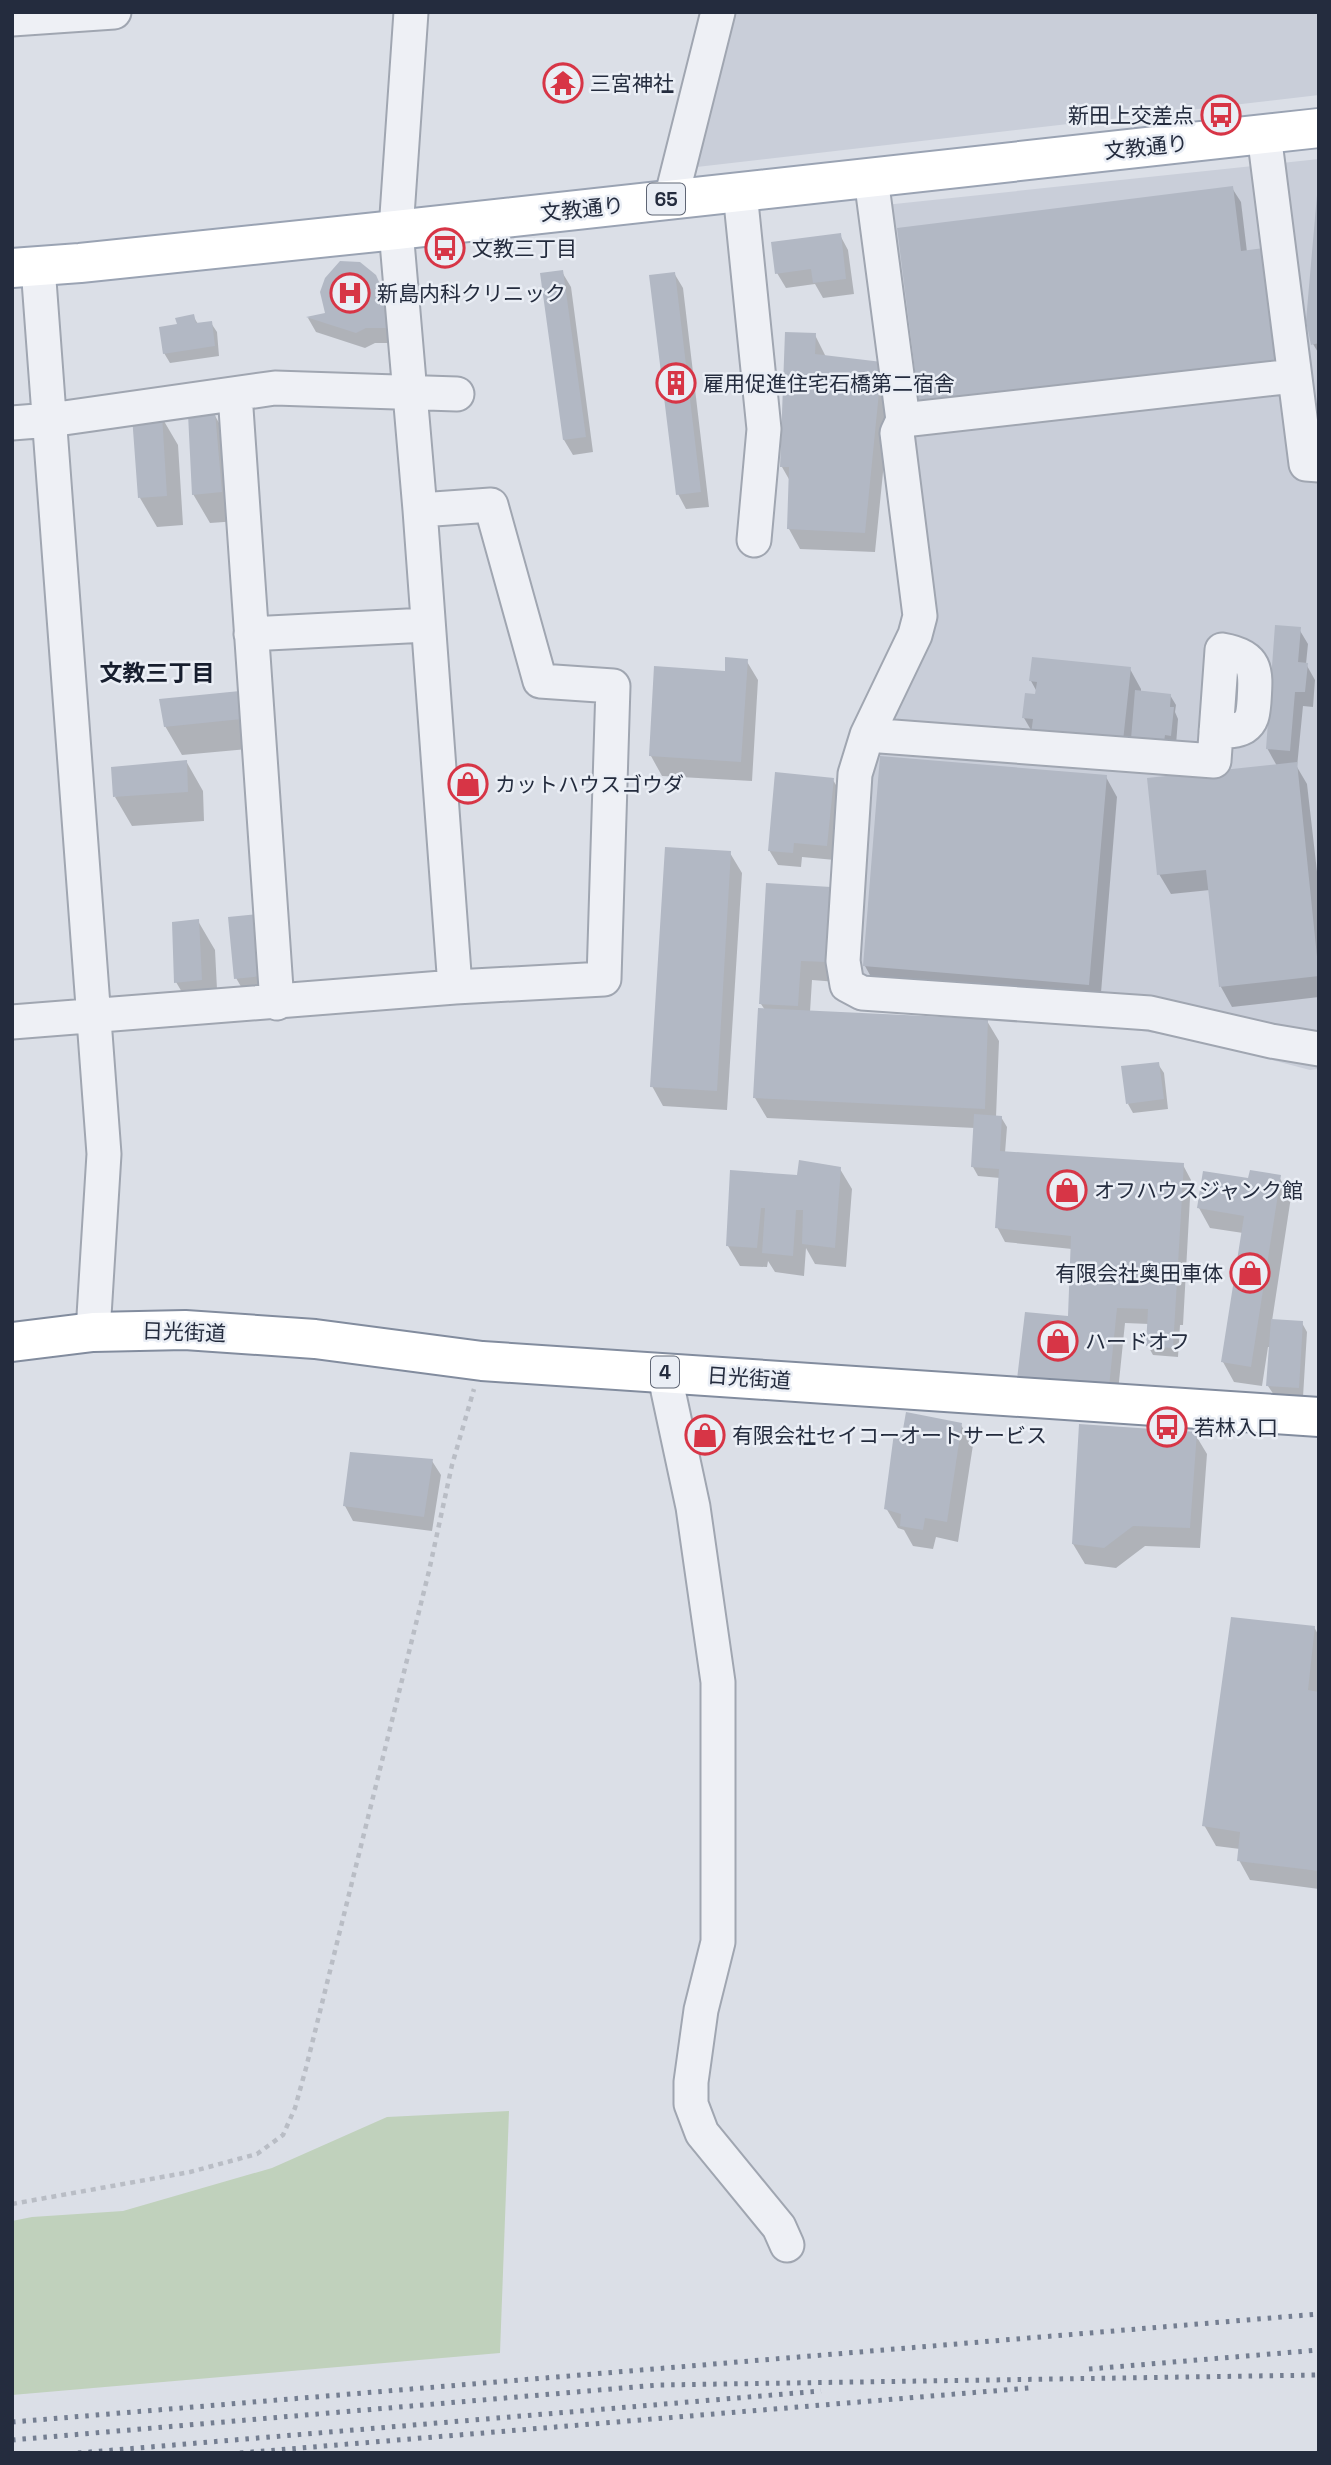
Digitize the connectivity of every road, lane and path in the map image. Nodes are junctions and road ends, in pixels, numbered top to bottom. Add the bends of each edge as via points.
1 (114, 12) edge
2 (411, 12) edge
3 (718, 12) edge
4 (16, 17) edge
5 (1319, 128) edge
6 (1264, 134) junction
7 (871, 178) junction
8 (740, 192) junction
9 (671, 199) junction
10 (396, 230) junction
11 (25, 267) edge
12 (1294, 376) junction
13 (410, 392) junction
14 (235, 394) junction
15 (457, 394) dead end
16 (50, 420) junction
17 (903, 421) junction
18 (12, 423) edge
19 (1319, 466) edge
20 (420, 510) junction
21 (754, 540) dead end
22 (427, 625) junction
23 (251, 634) junction
24 (1216, 731) dead end
25 (867, 735) junction
26 (455, 987) junction
27 (277, 1003) junction
28 (95, 1015) junction
29 (12, 1022) edge
30 (1319, 1049) edge
31 (93, 1332) junction
32 (12, 1342) edge
33 (482, 1361) junction
34 (664, 1372) junction
35 (1319, 1417) edge
36 (12, 2204) edge
37 (787, 2245) dead end

1 - 4 street
2 - 10 street
3 - 9 street
5 - 6 main road, 文教通り / 65
6 - 7 main road, 文教通り / 65
6 - 12 street
7 - 8 main road, 文教通り / 65
7 - 17 street
8 - 9 main road, 文教通り / 65
8 - 21 street via 764,429
9 - 10 main road, 文教通り / 65
10 - 11 main road, 文教通り / 65
10 - 13 street
11 - 16 street
12 - 17 street
12 - 19 street via 1306,464
13 - 14 street via 275,388
13 - 15 street
13 - 20 street
14 - 16 street
14 - 23 street
16 - 18 street
16 - 28 street
17 - 25 street via 897,433 920,616
20 - 22 street
20 - 26 street via 491,505 540,681 612,686 604,979
22 - 23 street
22 - 26 street
23 - 27 street
24 - 25 street via 1214,761
25 - 30 street via 855,774 843,961 847,985 862,993 1150,1013
26 - 27 street
27 - 28 street
28 - 29 street
28 - 31 street via 104,1154
31 - 32 main road, 日光街道 / 4
31 - 33 main road, 日光街道 / 4 via 185,1330 315,1339
33 - 34 main road, 日光街道 / 4
33 - 36 path via 452,1465 306,2068 283,2135 257,2154 190,2172
34 - 35 main road, 日光街道 / 4
34 - 37 street via 693,1507 718,1682 718,1942 701,2010 691,2104 702,2133 779,2227

